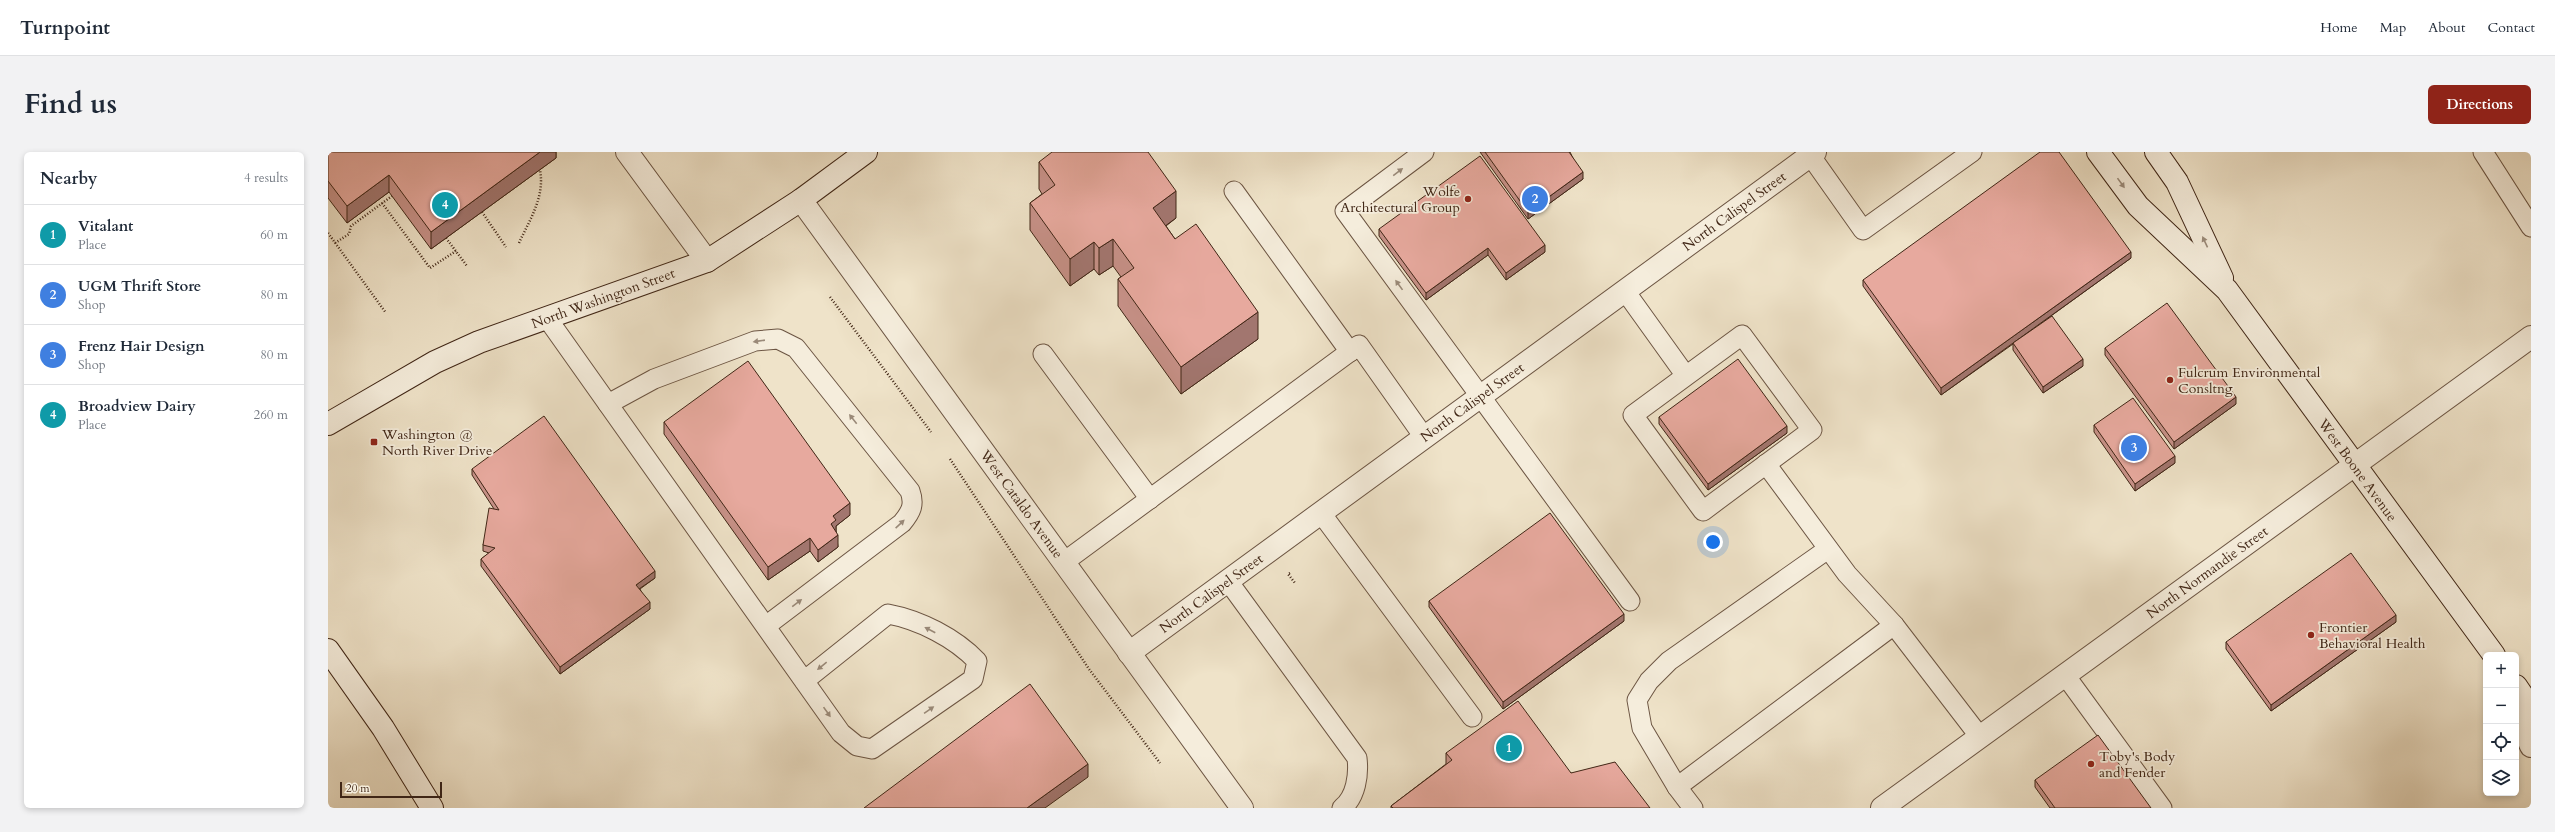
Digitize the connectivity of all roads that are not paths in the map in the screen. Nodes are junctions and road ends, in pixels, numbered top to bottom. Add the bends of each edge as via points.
1 (627, 152) edge
2 (866, 152) edge
3 (1424, 152) edge
4 (1972, 152) edge
5 (2098, 152) edge
6 (2156, 152) edge
7 (2483, 152) edge
8 (1813, 154) edge
9 (1234, 191) dead end
10 (801, 200) junction
11 (2531, 227) edge
12 (707, 261) junction
13 (2227, 290) junction
14 (1625, 291) junction
15 (547, 318) junction
16 (2531, 337) edge
17 (1350, 352) junction
18 (1043, 354) dead end
19 (1686, 376) junction
20 (1480, 397) junction
21 (608, 404) junction
22 (328, 424) edge
23 (1424, 437) junction
24 (1766, 464) junction
25 (2355, 465) junction
26 (1150, 499) junction
27 (1321, 513) junction
28 (1828, 549) junction
29 (1064, 562) junction
30 (1228, 581) junction
31 (1630, 601) dead end
32 (1894, 625) junction
33 (766, 626) junction
34 (328, 650) edge
35 (1130, 652) junction
36 (2491, 652) edge
37 (2065, 675) junction
38 (804, 680) junction
39 (2517, 688) edge
40 (2531, 708) edge
41 (1472, 717) dead end
42 (2519, 718) edge
43 (1980, 737) junction
44 (2531, 746) edge
45 (1677, 787) junction
46 (432, 808) edge
47 (1242, 808) edge
48 (1342, 808) edge
49 (1694, 808) edge
50 (1882, 808) edge
51 (2162, 808) edge

1 - 12 street
2 - 10 street, North Washington Street
20 -> 3 lane via 1345,211
4 - 8 lane via 1864,230
5 -> 13 street, West Boone Avenue via 2138,206
13 -> 6 street, West Boone Avenue via 2176,182
7 - 11 lane
8 - 14 street, North Calispel Street
9 - 17 lane
10 - 12 street, North Washington Street
10 - 29 street, West Cataldo Avenue
12 - 15 street, North Washington Street
13 - 25 street, West Boone Avenue
14 - 19 lane
14 - 20 street, North Calispel Street
15 - 21 lane
15 - 22 street, North Washington Street via 479,342 435,362
16 - 25 street, North Normandie Street
17 - 23 lane via 1359,345
17 - 26 lane
18 - 26 lane
19 - 24 lane via 1742,335 1812,430
19 - 24 lane via 1633,415 1703,511
20 - 23 street, North Calispel Street
20 - 31 lane
21 - 33 lane
33 -> 21 lane via 902,524 911,512 914,502 910,491 796,348 778,339 755,341 654,379
23 - 27 street, North Calispel Street
24 - 28 lane
25 - 36 street, West Boone Avenue
25 - 37 street, North Normandie Street
26 - 29 lane
27 - 30 street, North Calispel Street
27 - 41 lane
28 - 32 lane via 1847,574
28 - 45 lane via 1669,661 1649,681 1637,700 1642,728
29 - 35 street, West Cataldo Avenue
30 - 35 street, North Calispel Street
30 - 48 lane via 1357,758 1359,772 1355,788
32 - 43 lane
32 - 45 lane
33 - 38 lane
34 - 46 street via 383,728
35 - 47 street, West Cataldo Avenue
37 - 43 street, North Normandie Street
37 - 51 lane
38 -> 38 lane via 841,733 857,746 872,749 973,679 977,661 964,647 908,618 888,614
39 - 40 street
42 - 44 street
43 - 50 street, North Normandie Street
45 - 49 lane

